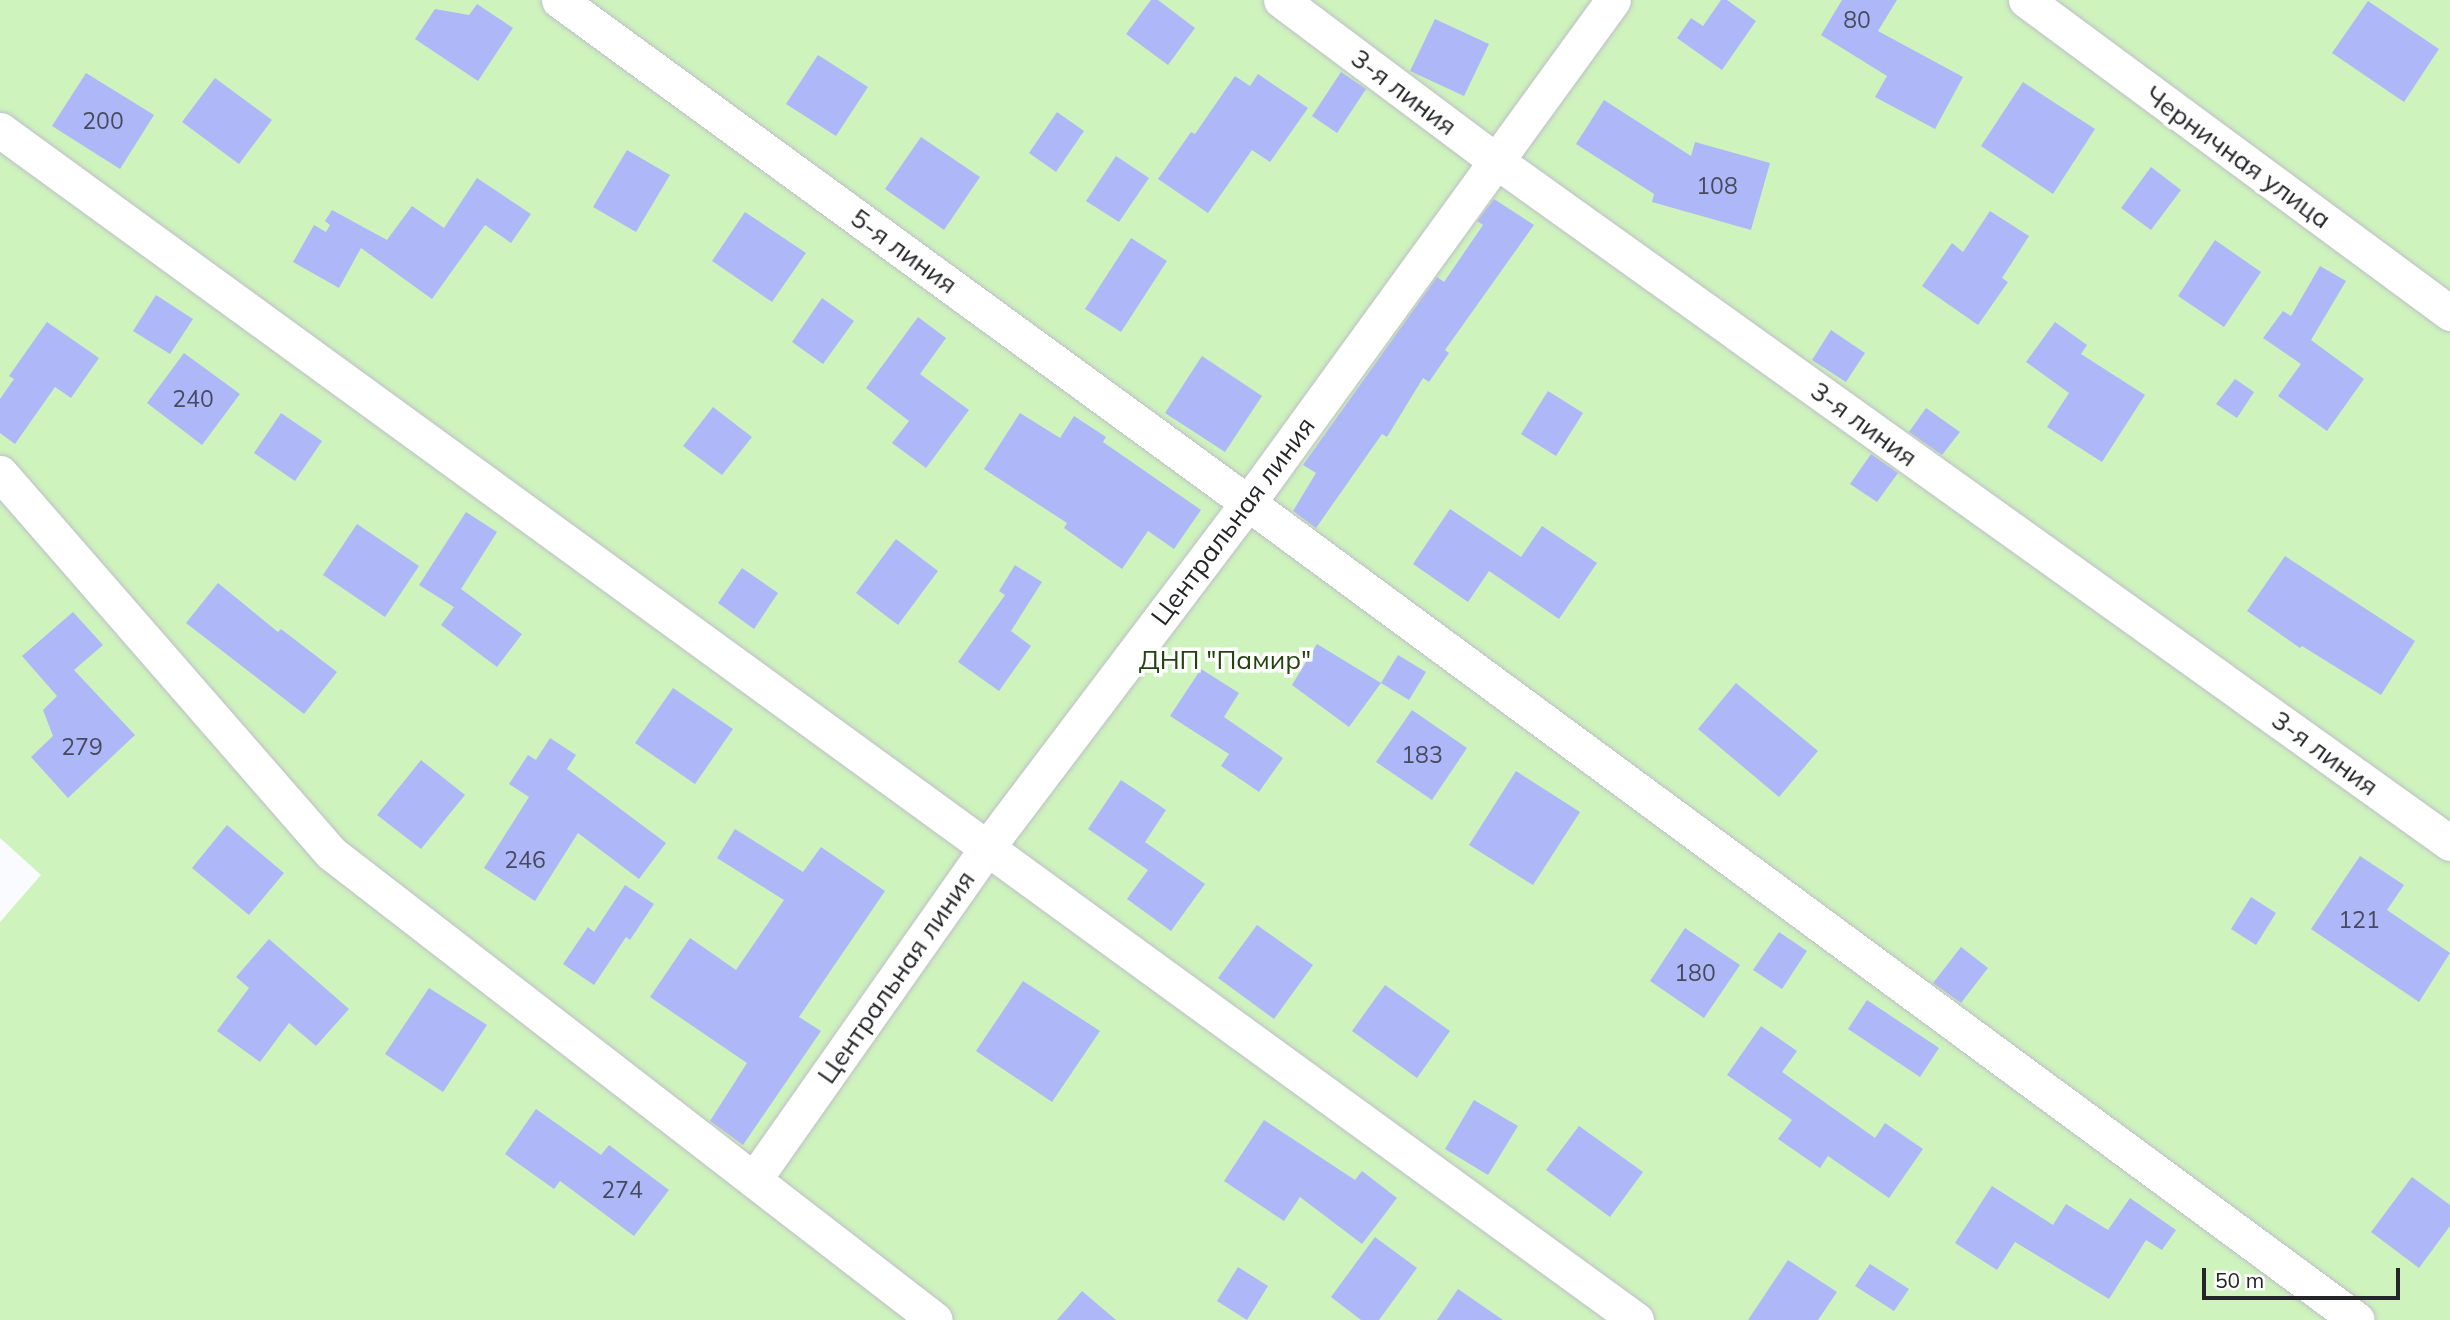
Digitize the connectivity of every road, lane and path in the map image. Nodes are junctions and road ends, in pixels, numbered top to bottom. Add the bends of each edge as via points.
1 (559, 0) edge
2 (1281, 0) edge
3 (1614, 0) edge
4 (2026, 0) edge
5 (0, 130) edge
6 (1494, 160) junction
7 (2450, 313) edge
8 (0, 473) edge
9 (1248, 503) junction
10 (2450, 843) edge
11 (986, 849) junction
12 (755, 1178) junction
13 (935, 1320) edge
14 (1636, 1320) edge
15 (2357, 1320) edge

1 - 9 street, 5-я линия
2 - 6 street, 3-я линия
3 - 6 street, Центральная линия
4 - 7 street, Черничная улица
5 - 11 street
6 - 9 street, Центральная линия
6 - 10 street, 3-я линия
8 - 12 street via 331,853
9 - 11 street, Центральная линия
9 - 15 street, 5-я линия
11 - 12 street, Центральная линия
11 - 14 street
12 - 13 street

